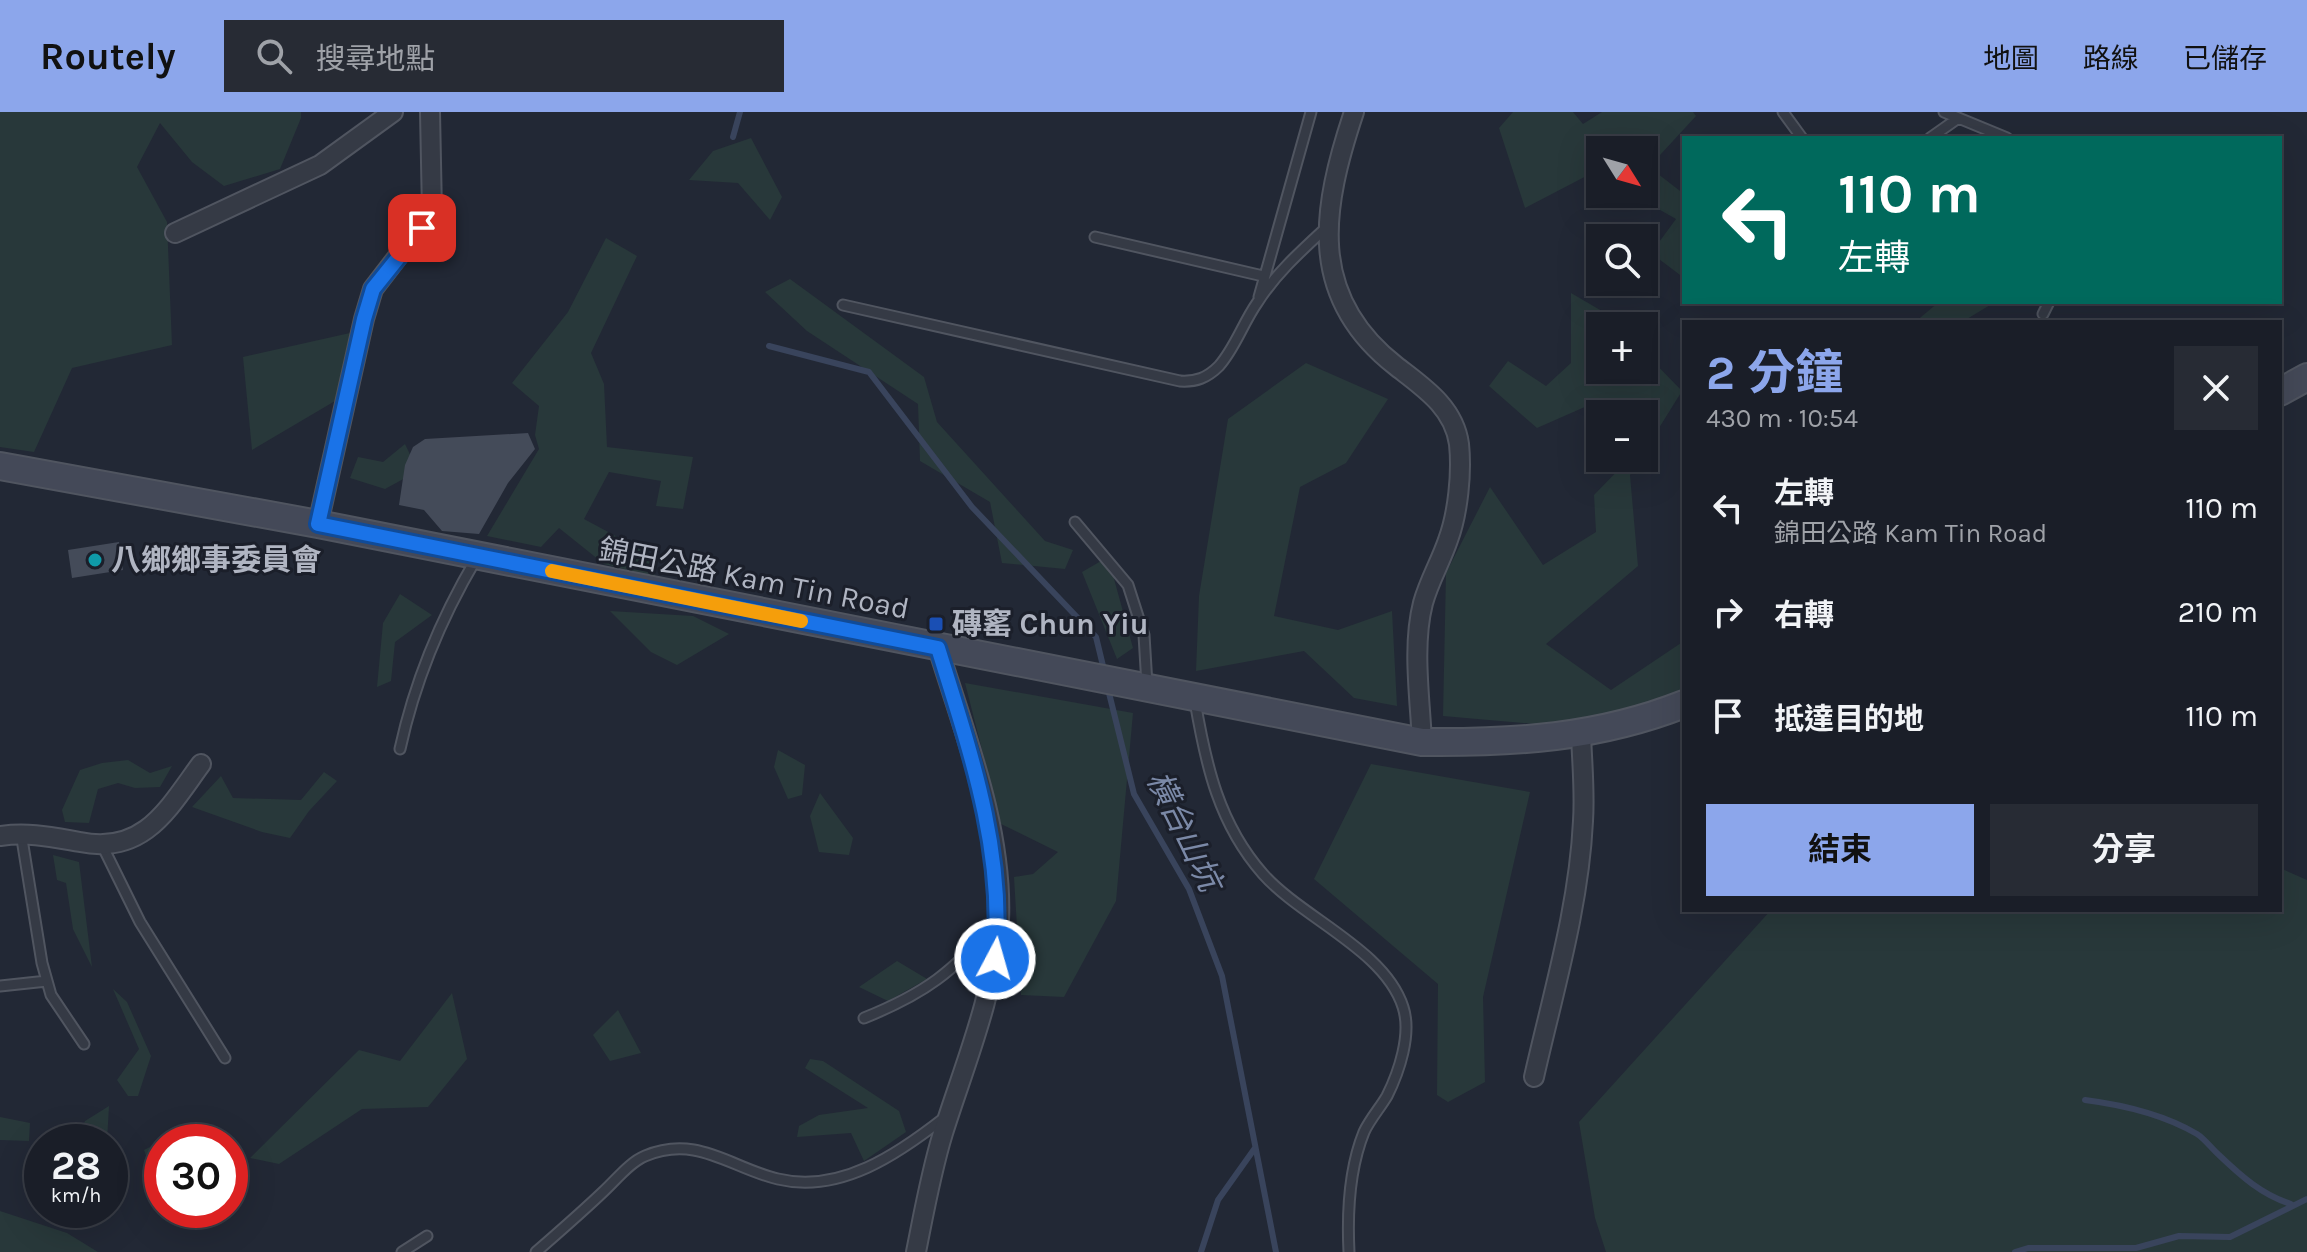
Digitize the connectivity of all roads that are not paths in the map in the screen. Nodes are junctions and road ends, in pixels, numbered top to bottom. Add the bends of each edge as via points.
1 (393, 112) edge
2 (430, 112) edge
3 (1311, 112) edge
4 (1354, 112) edge
5 (1783, 112) edge
6 (1944, 112) edge
7 (1957, 119) junction
8 (1801, 136) edge
9 (1933, 136) edge
10 (2002, 136) edge
11 (1328, 226) junction
12 (175, 233) dead end
13 (1095, 237) dead end
14 (1263, 276) junction
15 (1258, 301) junction
16 (2048, 304) edge
17 (843, 305) dead end
18 (2043, 314) dead end
19 (2307, 377) edge
20 (2282, 391) edge
21 (2, 469) edge
22 (1075, 522) dead end
23 (318, 524) junction
24 (478, 556) junction
25 (938, 648) junction
26 (1147, 688) junction
27 (1194, 698) junction
28 (1682, 705) edge
29 (1581, 734) junction
30 (1422, 742) junction
31 (400, 749) dead end
32 (201, 764) dead end
33 (21, 833) junction
34 (0, 836) edge
35 (102, 845) junction
36 (999, 919) junction
37 (47, 981) junction
38 (0, 986) edge
39 (864, 1018) dead end
40 (84, 1044) dead end
41 (225, 1058) dead end
42 (1534, 1077) dead end
43 (950, 1113) junction
44 (427, 1236) dead end
45 (402, 1252) edge
46 (536, 1252) edge
47 (916, 1252) edge
48 (1349, 1252) edge

1 - 12 street via 320,165
2 - 23 street via 432,212 373,289
3 - 14 lane
4 - 11 street
5 - 8 lane
6 - 7 lane
7 - 9 lane
7 - 10 lane
11 - 15 lane via 1284,267
11 - 30 street via 1328,263 1352,319 1378,350 1445,409 1459,443 1454,514 1420,624
13 - 14 lane
14 - 15 lane
15 - 17 lane via 1219,366 1195,382
16 - 18 lane
19 - 20 main road
21 - 23 main road, 錦田公路 Kam Tin Road
22 - 26 lane via 1128,585 1144,635
23 - 24 main road, 錦田公路 Kam Tin Road
24 - 25 main road, 錦田公路 Kam Tin Road
24 - 31 lane via 428,650
25 - 26 main road, 錦田公路 Kam Tin Road
25 - 36 street via 991,838
26 - 27 main road, 錦田公路 Kam Tin Road
27 - 30 main road, 錦田公路 Kam Tin Road
27 - 48 lane via 1214,793 1244,849 1265,876 1383,974 1404,1008 1406,1027 1395,1076 1365,1129 1356,1159 1347,1220
28 - 29 main road, 錦田公路 Kam Tin Road
29 - 30 main road, 錦田公路 Kam Tin Road via 1497,743
29 - 42 street via 1580,858
32 - 35 street via 142,834
33 - 34 street
33 - 35 street
33 - 37 lane
35 - 41 lane via 146,932
36 - 39 lane via 937,982
36 - 43 street via 982,1021
37 - 38 lane
37 - 40 lane via 60,1012
43 - 46 lane via 905,1149 833,1179 780,1180 708,1150 684,1147 643,1156
43 - 47 street
44 - 45 lane

